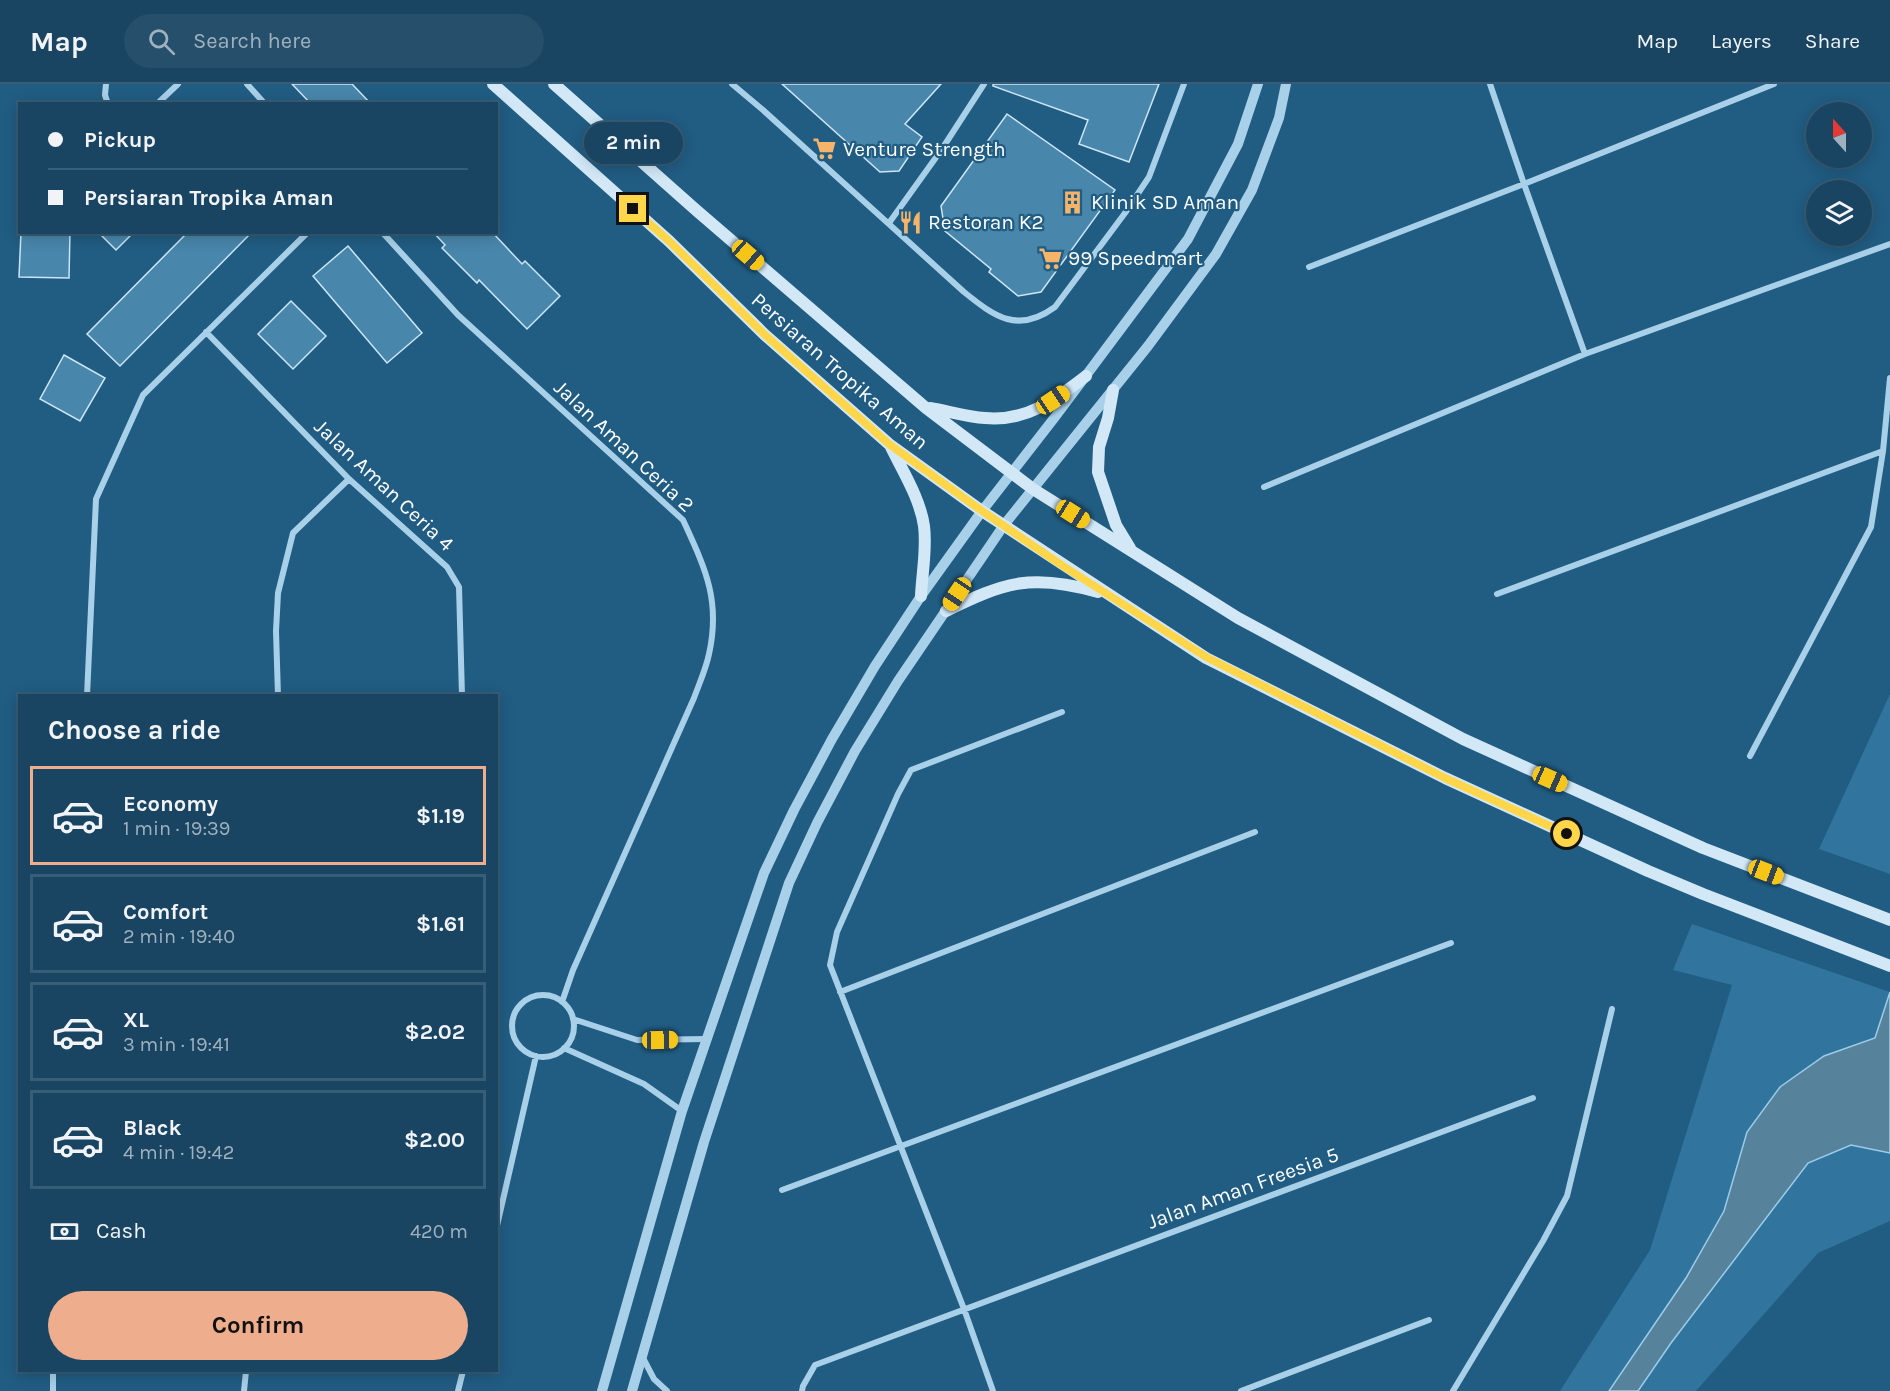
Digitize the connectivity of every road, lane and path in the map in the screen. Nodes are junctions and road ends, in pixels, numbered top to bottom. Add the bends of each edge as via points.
1 (106, 84) edge
2 (178, 84) edge
3 (247, 84) edge
4 (493, 84) edge
5 (554, 84) edge
6 (732, 84) edge
7 (984, 84) edge
8 (1184, 84) edge
9 (1258, 84) edge
10 (1490, 84) edge
11 (1774, 84) edge
12 (1287, 85) edge
13 (107, 102) edge
14 (159, 102) edge
15 (263, 102) edge
16 (1524, 184) junction
17 (889, 223) junction
18 (306, 234) edge
19 (384, 234) edge
20 (1890, 244) edge
21 (1309, 267) dead end
22 (206, 332) junction
23 (1585, 354) junction
24 (1086, 376) junction
25 (1890, 378) edge
26 (1113, 390) junction
27 (926, 408) junction
28 (889, 444) junction
29 (1883, 451) junction
30 (1012, 473) junction
31 (349, 479) junction
32 (1264, 487) dead end
33 (1033, 489) junction
34 (982, 511) junction
35 (1004, 525) junction
36 (1131, 549) junction
37 (1497, 594) dead end
38 (921, 596) junction
39 (1113, 597) junction
40 (946, 611) junction
41 (87, 694) edge
42 (278, 694) edge
43 (462, 694) edge
44 (1062, 712) dead end
45 (1750, 756) dead end
46 (1255, 832) dead end
47 (1890, 920) edge
48 (1451, 943) dead end
49 (1890, 966) edge
50 (840, 992) junction
51 (562, 1002) junction
52 (1612, 1009) dead end
53 (573, 1019) junction
54 (707, 1039) junction
55 (564, 1048) junction
56 (536, 1056) junction
57 (1533, 1098) dead end
58 (682, 1111) junction
59 (900, 1147) junction
60 (782, 1190) dead end
61 (498, 1221) edge
62 (964, 1309) junction
63 (1429, 1320) dead end
64 (643, 1357) junction
65 (54, 1372) edge
66 (246, 1372) edge
67 (463, 1372) edge
68 (53, 1391) edge
69 (244, 1391) edge
70 (458, 1391) edge
71 (602, 1391) edge
72 (633, 1391) edge
73 (667, 1391) edge
74 (802, 1391) edge
75 (993, 1391) edge
76 (1241, 1391) edge
77 (1453, 1391) edge

1 - 13 street
2 - 14 street
3 - 15 street
4 - 28 main road, Persiaran Tropika Aman
5 - 27 main road, Persiaran Tropika Aman
6 - 17 street
7 - 17 street
8 - 17 street via 1149,177 1055,307 1043,316 1010,321 986,310
9 - 24 street via 1238,144 1188,239
10 - 16 street
11 - 16 street
12 - 26 street via 1252,190 1231,228
16 - 21 street
16 - 23 street
18 - 22 street
19 - 51 street, Jalan Aman Ceria 2 via 458,315 683,520 711,590 714,609 709,654 694,698
20 - 23 street
22 - 31 street, Jalan Aman Ceria 4
22 - 41 street via 143,395 96,499
23 - 32 street
24 - 27 main road via 1043,408 1006,417 986,418
24 - 30 street
25 - 29 street
26 - 33 street
26 - 36 main road via 1099,447 1098,472 1116,525
27 - 30 main road, Persiaran Tropika Aman
28 - 34 main road, Persiaran Tropika Aman
28 - 38 main road via 922,518
29 - 37 street
29 - 45 street via 1871,527
30 - 33 main road, Persiaran Tropika Aman
30 - 34 street
31 - 42 street via 293,533 278,593
31 - 43 street, Jalan Aman Ceria 4 via 447,567 459,587
33 - 35 street
33 - 36 main road, Persiaran Tropika Aman
34 - 35 main road, Persiaran Tropika Aman
34 - 38 street
35 - 39 main road, Persiaran Tropika Aman
35 - 40 street
36 - 47 main road, Persiaran Tropika Aman via 1238,618 1463,739 1703,848
38 - 54 street via 832,739 789,821 764,873
39 - 40 main road via 1082,587 1039,581 986,591
39 - 49 main road via 1206,657 1445,778 1670,880
40 - 64 street via 855,751 789,882 704,1142
44 - 50 street via 911,770 837,932 830,965
46 - 50 street
48 - 59 street
50 - 59 street
51 - 53 street
51 - 56 street via 554,997 534,996 524,1001 513,1017 514,1037 519,1046
52 - 77 street via 1567,1196
53 - 54 street via 637,1040
53 - 55 street via 570,1040
54 - 58 street
55 - 56 street
55 - 58 street via 644,1084
56 - 61 street
57 - 62 street, Jalan Aman Freesia 5
58 - 71 street
59 - 60 street
59 - 62 street
62 - 74 street, Jalan Aman Freesia 5 via 815,1365
62 - 75 street
63 - 76 street
64 - 72 street
64 - 73 street via 654,1379
65 - 68 street
66 - 69 street
67 - 70 street

